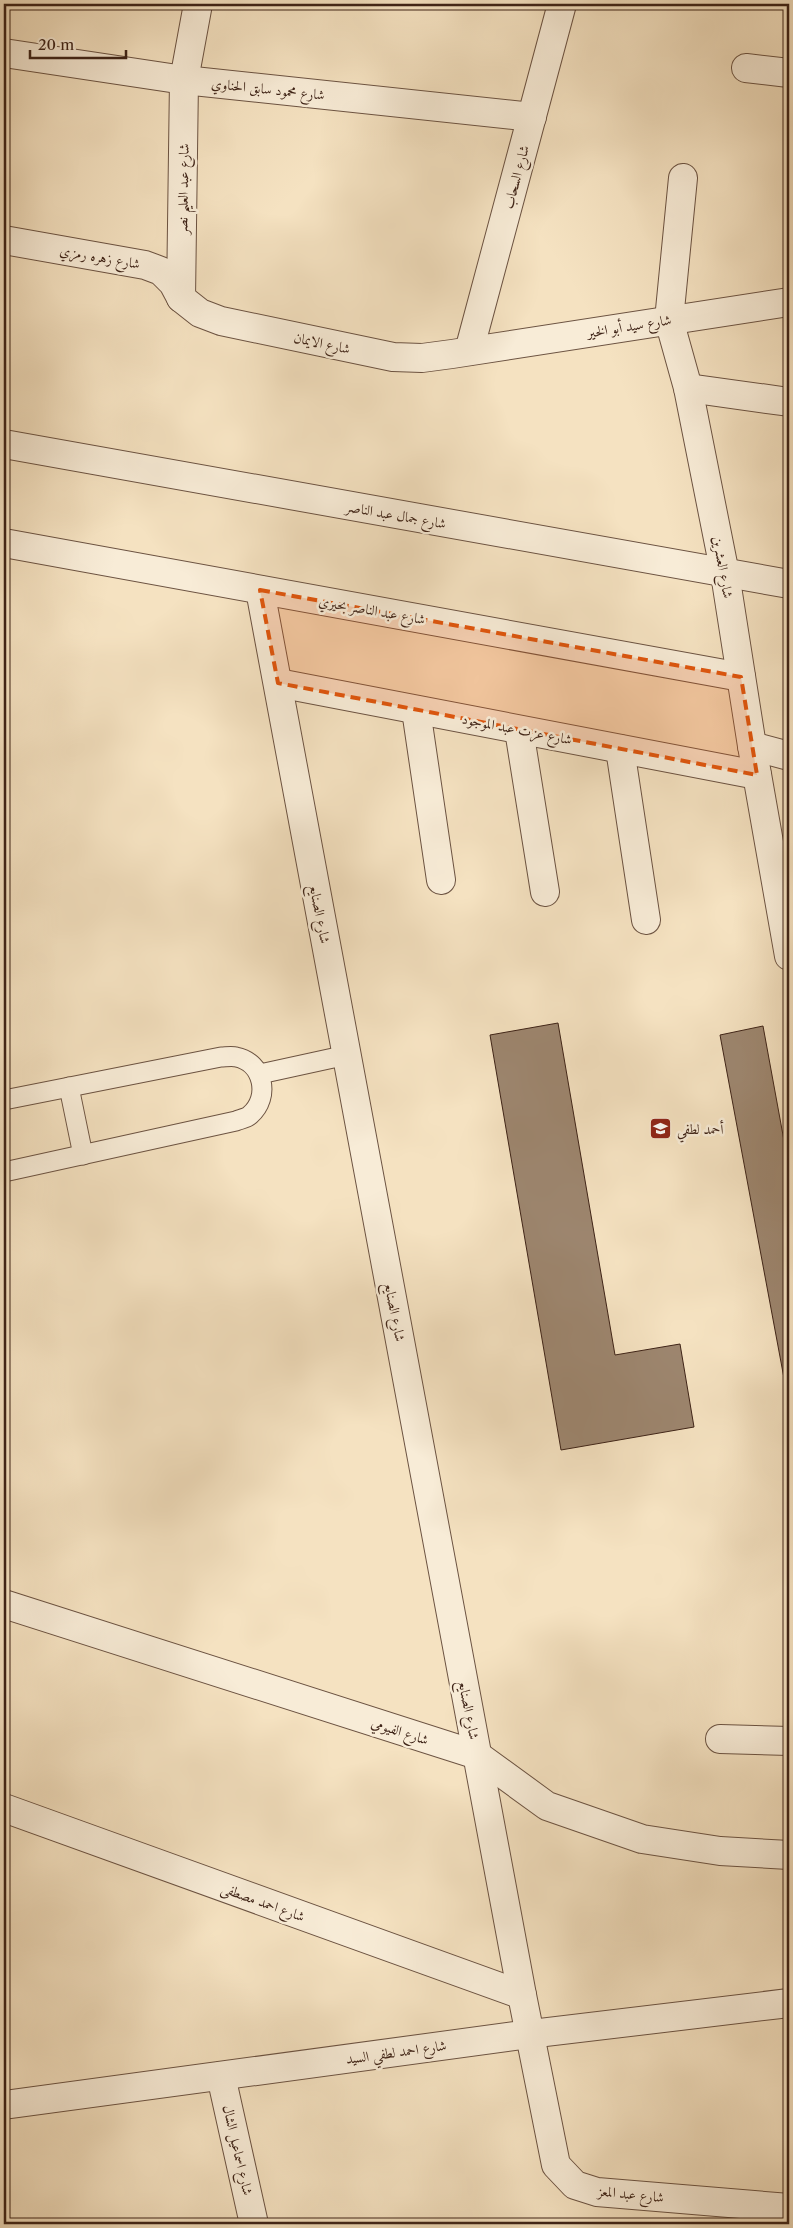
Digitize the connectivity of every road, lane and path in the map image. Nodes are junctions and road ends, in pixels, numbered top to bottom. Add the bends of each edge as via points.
1 (198, 4) edge
2 (562, 4) edge
3 (4, 54) edge
4 (746, 68) dead end
5 (789, 73) edge
6 (184, 80) junction
7 (532, 117) junction
8 (683, 178) dead end
9 (4, 240) edge
10 (181, 298) junction
11 (789, 302) edge
12 (669, 320) junction
13 (469, 351) junction
14 (688, 388) junction
15 (789, 402) edge
16 (4, 444) edge
17 (4, 543) edge
18 (726, 574) junction
19 (789, 584) edge
20 (260, 590) junction
21 (741, 677) junction
22 (278, 683) junction
23 (416, 710) junction
24 (519, 730) junction
25 (752, 746) junction
26 (620, 749) junction
27 (789, 756) edge
28 (757, 775) junction
29 (442, 880) dead end
30 (545, 892) dead end
31 (646, 920) dead end
32 (789, 956) edge
33 (346, 1055) junction
34 (260, 1074) junction
35 (69, 1087) junction
36 (4, 1100) edge
37 (83, 1155) junction
38 (4, 1172) edge
39 (4, 1604) edge
40 (720, 1739) dead end
41 (789, 1741) edge
42 (477, 1755) junction
43 (4, 1808) edge
44 (789, 1855) edge
45 (522, 1995) junction
46 (789, 2003) edge
47 (530, 2034) junction
48 (221, 2076) junction
49 (4, 2104) edge
50 (789, 2208) edge
51 (254, 2224) edge

1 - 6 street, شارع عبد العليم نصر
2 - 7 street, شارع السحاب
3 - 6 street, شارع محمود سابق الحناوي
4 - 5 street
6 - 7 street, شارع محمود سابق الحناوي
6 - 10 street, شارع عبد العليم نصر
7 - 13 street, شارع السحاب
8 - 12 street, شارع العشرين
9 - 10 street, شارع زهره رمزي via 146,264 161,271
10 - 13 street, شارع الايمان via 200,313 221,321 393,358 422,358
11 - 12 street, شارع سيد أبو الخير
12 - 13 street, شارع سيد أبو الخير
12 - 14 street, شارع العشرين
14 - 15 street
14 - 18 street, شارع العشرين
16 - 18 street, شارع جمال عبد الناصر
17 - 20 street, شارع عبد الناصر بحيري
18 - 19 street, شارع جمال عبد الناصر
18 - 21 street, شارع العشرين
20 - 21 street, شارع عبد الناصر بحيري
20 - 22 street, شارع الصنايع
21 - 25 street, شارع العشرين
22 - 23 street, شارع عزت عبد الموجود
22 - 33 street, شارع الصنايع
23 - 24 street, شارع عزت عبد الموجود
23 - 29 street
24 - 26 street, شارع عزت عبد الموجود
24 - 30 street
25 - 27 street
25 - 28 street, شارع العشرين
26 - 28 street, شارع عزت عبد الموجود
26 - 31 street
28 - 32 street, شارع العشرين
33 - 34 lane
33 - 42 street, شارع الصنايع
34 - 35 lane via 250,1063 236,1056 221,1057
34 - 37 lane via 263,1089 259,1104 250,1115 236,1121
35 - 36 lane
35 - 37 lane
37 - 38 lane
39 - 42 street, شارع الفيومي
40 - 41 street
42 - 44 street, شارع الفيومي via 547,1806 642,1839 720,1851
42 - 45 street, شارع الصنايع
43 - 45 street, شارع احمد مصطفى
45 - 47 street, شارع الصنايع
46 - 47 street, شارع احمد لطفي السيد
47 - 48 street, شارع احمد لطفي السيد
47 - 50 street, شارع عبد المعز via 556,2165 575,2185 597,2192
48 - 49 street, شارع احمد لطفي السيد
48 - 51 street, شارع اسماعيل الشال

